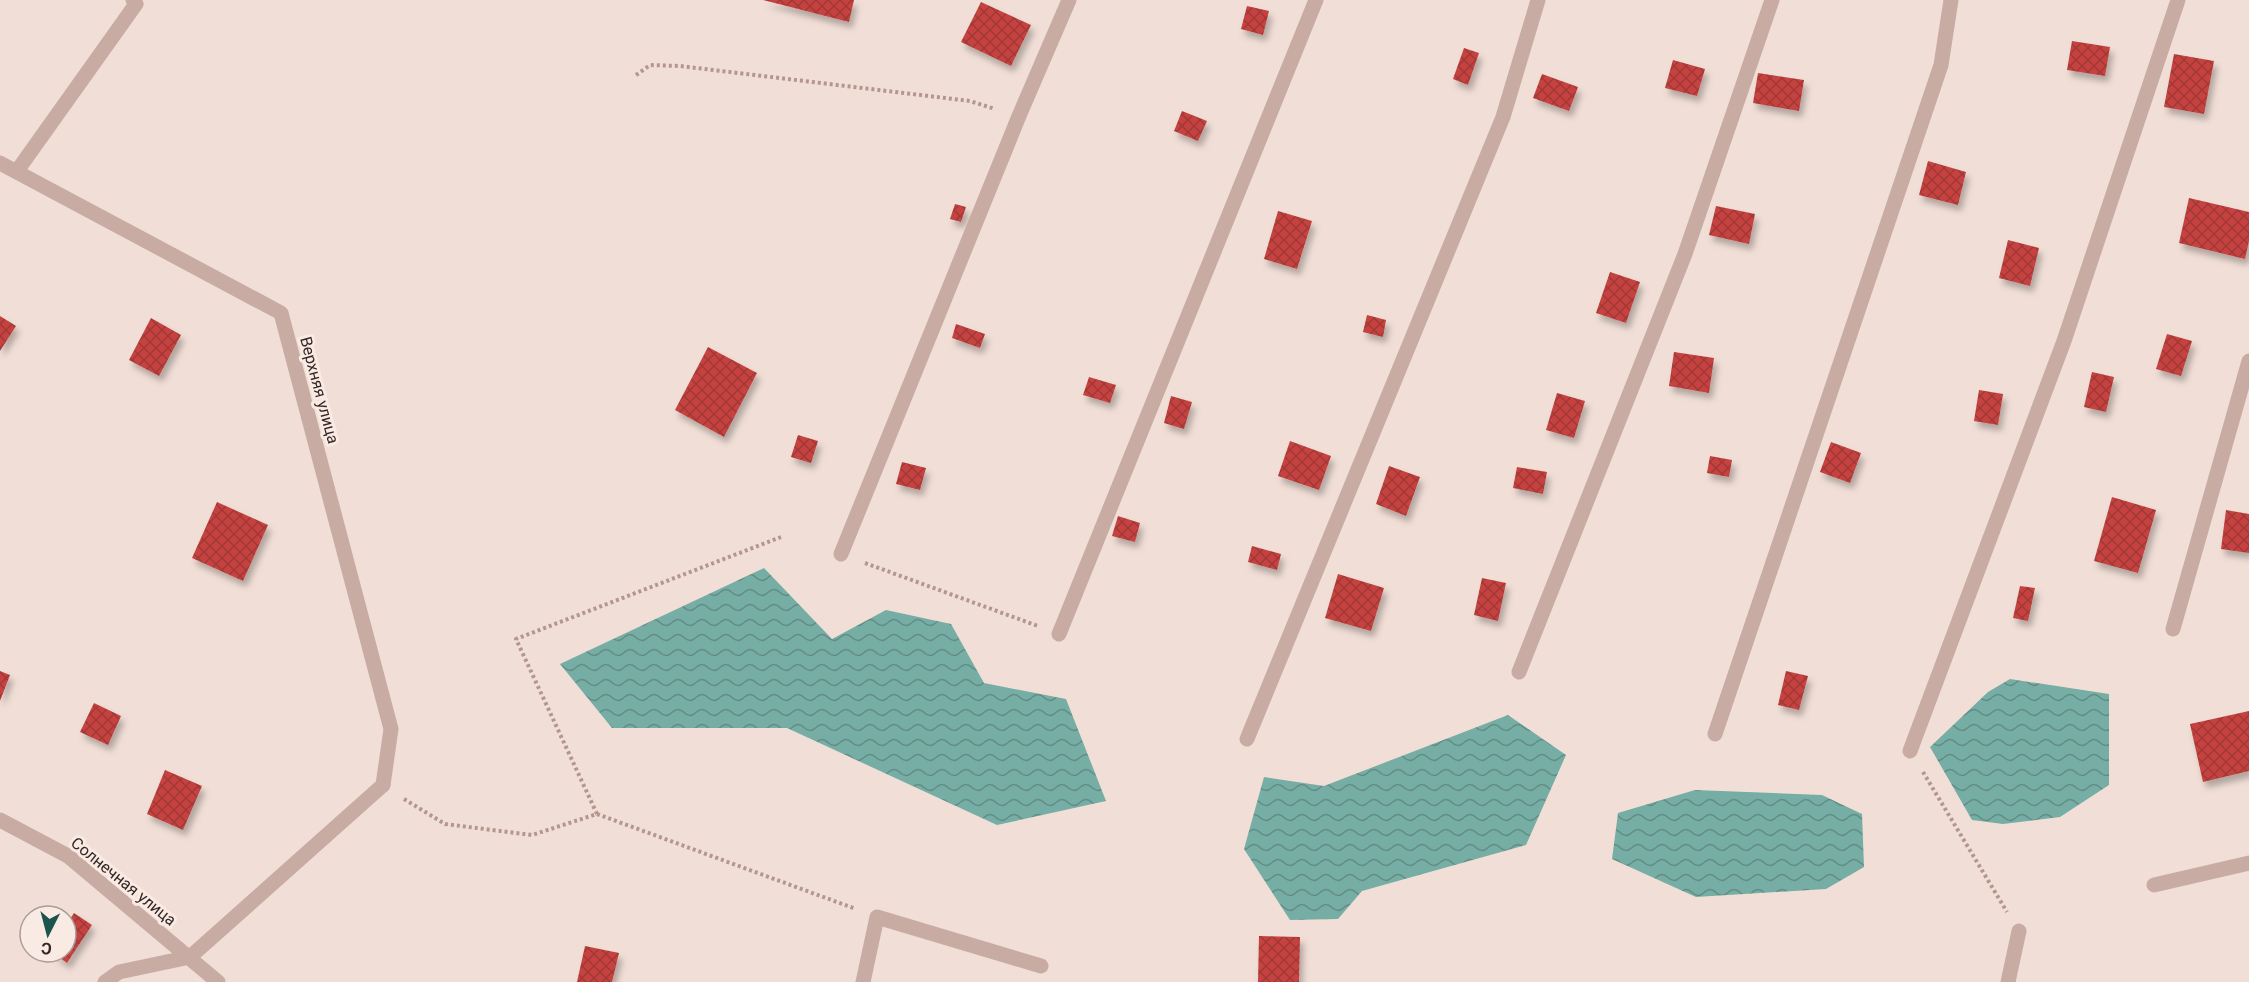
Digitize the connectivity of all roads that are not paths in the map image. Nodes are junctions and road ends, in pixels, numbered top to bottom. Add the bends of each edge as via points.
1 (132, 0) edge
2 (1069, 0) edge
3 (1316, 0) edge
4 (1538, 0) edge
5 (1772, 0) edge
6 (1951, 0) edge
7 (2178, 0) edge
8 (0, 163) edge
9 (17, 171) junction
10 (2249, 361) edge
11 (841, 554) road end
12 (2173, 630) dead end
13 (1059, 634) road end
14 (1520, 672) dead end
15 (1715, 734) dead end
16 (1247, 739) dead end
17 (1910, 751) road end
18 (0, 820) edge
19 (2249, 863) edge
20 (2154, 885) dead end
21 (2019, 932) road end
22 (190, 957) junction
23 (1041, 966) dead end
24 (105, 982) edge
25 (218, 982) edge
26 (863, 982) edge
27 (2008, 982) edge

1 - 9 street via 136,4
2 - 11 street
3 - 13 street
4 - 16 street via 1503,117
5 - 14 street via 1685,254
6 - 15 street via 1941,65
7 - 17 street via 2064,341
8 - 9 street, Верхняя улица
9 - 22 street, Верхняя улица via 281,313 392,729 383,785
10 - 12 street
18 - 22 street, Солнечная улица via 68,856
19 - 20 street
21 - 27 street
22 - 24 street via 119,972
22 - 25 street, Солнечная улица
23 - 26 street via 877,917

